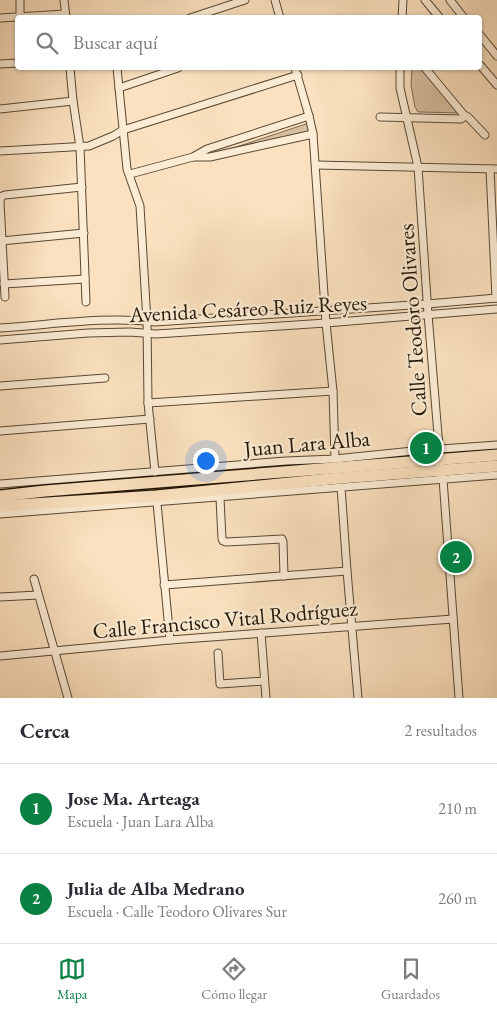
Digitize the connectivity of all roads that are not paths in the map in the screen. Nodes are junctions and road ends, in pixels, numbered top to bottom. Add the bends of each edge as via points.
1 (20, 0) edge
2 (64, 0) edge
3 (245, 0) edge
4 (275, 0) edge
5 (403, 0) edge
6 (425, 0) edge
7 (450, 0) edge
8 (20, 15) edge
9 (66, 15) edge
10 (199, 15) edge
11 (279, 15) edge
12 (402, 15) edge
13 (438, 15) edge
14 (462, 15) edge
15 (15, 17) edge
16 (0, 18) edge
17 (482, 37) edge
18 (497, 56) edge
19 (15, 62) edge
20 (0, 64) edge
21 (482, 67) edge
22 (70, 70) edge
23 (117, 70) edge
24 (172, 70) edge
25 (400, 70) edge
26 (427, 70) edge
27 (296, 71) edge
28 (497, 85) edge
29 (119, 88) junction
30 (72, 101) junction
31 (0, 109) edge
32 (464, 115) junction
33 (309, 116) junction
34 (380, 117) dead end
35 (407, 117) junction
36 (123, 130) junction
37 (313, 134) junction
38 (484, 135) dead end
39 (80, 146) junction
40 (0, 151) edge
41 (193, 157) junction
42 (316, 165) junction
43 (418, 167) junction
44 (493, 169) edge
45 (130, 174) junction
46 (82, 187) junction
47 (2, 198) edge
48 (84, 233) junction
49 (1, 241) edge
50 (85, 279) junction
51 (4, 284) junction
52 (5, 297) dead end
53 (496, 298) edge
54 (86, 302) dead end
55 (427, 304) junction
56 (497, 309) edge
57 (326, 311) junction
58 (428, 314) junction
59 (147, 321) junction
60 (326, 323) junction
61 (0, 328) edge
62 (147, 334) junction
63 (0, 340) edge
64 (106, 378) dead end
65 (0, 386) edge
66 (333, 391) junction
67 (148, 403) junction
68 (150, 418) junction
69 (0, 431) edge
70 (497, 445) edge
71 (440, 454) junction
72 (497, 455) edge
73 (335, 459) junction
74 (497, 466) edge
75 (287, 467) junction
76 (205, 468) junction
77 (155, 472) junction
78 (442, 475) junction
79 (497, 475) edge
80 (214, 477) junction
81 (52, 480) junction
82 (292, 483) junction
83 (0, 484) edge
84 (341, 487) junction
85 (44, 491) junction
86 (280, 492) junction
87 (218, 495) junction
88 (0, 496) edge
89 (156, 503) junction
90 (41, 504) junction
91 (0, 506) edge
92 (56, 510) junction
93 (0, 514) edge
94 (347, 571) junction
95 (284, 576) junction
96 (34, 579) dead end
97 (164, 585) junction
98 (38, 596) junction
99 (0, 597) edge
100 (453, 619) junction
101 (352, 626) junction
102 (261, 633) junction
103 (170, 640) junction
104 (55, 650) junction
105 (218, 653) dead end
106 (0, 656) edge
107 (264, 681) junction
108 (68, 698) edge
109 (266, 698) edge
110 (358, 698) edge
111 (459, 698) edge

1 - 8 street
2 - 9 street
3 - 10 street
4 - 11 street
5 - 12 street
6 - 13 street
7 - 14 street
15 - 16 street
17 - 18 street
19 - 20 street
21 - 28 street
22 - 30 street
23 - 29 street
24 - 29 street
25 - 35 street, Calle Teodoro Olivares via 400,88
26 - 32 street
27 - 33 street
27 - 36 street
29 - 36 street
30 - 31 street
30 - 39 street
32 - 35 street via 461,119
32 - 38 street
33 - 37 street
33 - 41 street via 207,149
34 - 35 street
35 - 43 street, Calle Teodoro Olivares
36 - 39 street via 89,146
36 - 45 street
37 - 41 street via 210,157
37 - 42 street
39 - 40 street
39 - 46 street
41 - 45 street
42 - 43 street
42 - 57 street
43 - 44 street
43 - 55 street, Calle Teodoro Olivares
44 - 53 street
45 - 59 street via 140,206
46 - 47 street
46 - 48 street
47 - 49 street
48 - 49 street
48 - 50 street
49 - 51 street
50 - 51 street
50 - 54 street
51 - 52 street
53 - 55 street, Avenida Cesáreo Ruiz Reyes
55 - 57 street, Avenida Cesáreo Ruiz Reyes
55 - 58 street, Calle Teodoro Olivares
56 - 58 street, Avenida Cesáreo Ruiz Reyes
57 - 59 street, Avenida Cesáreo Ruiz Reyes
57 - 60 street
58 - 60 street, Avenida Cesáreo Ruiz Reyes
58 - 71 street, Calle Teodoro Olivares
59 - 61 street, Avenida Cesáreo Ruiz Reyes via 92,321
59 - 62 street
60 - 62 street, Avenida Cesáreo Ruiz Reyes
60 - 66 street
62 - 63 street, Avenida Cesáreo Ruiz Reyes via 88,333
62 - 67 street
64 - 65 street
66 - 67 street
66 - 73 street
67 - 68 street
68 - 69 street
68 - 77 street
70 - 71 street, Juan Lara Alba
71 - 72 main road
71 - 73 street, Juan Lara Alba
71 - 75 main road
71 - 78 street, Calle Teodoro Olivares
73 - 75 street, Juan Lara Alba
74 - 78 main road
75 - 76 street, Juan Lara Alba
75 - 80 main road
76 - 77 street, Juan Lara Alba
76 - 80 main road
77 - 81 street, Juan Lara Alba
78 - 79 street
78 - 82 main road
78 - 84 street
78 - 100 street, Calle Teodoro Olivares
80 - 85 main road
81 - 83 street, Juan Lara Alba
81 - 85 main road
82 - 86 main road
82 - 87 main road
84 - 86 street
84 - 94 street
85 - 88 main road
86 - 87 street
87 - 89 street
87 - 90 main road
87 - 95 street via 223,541 282,540
89 - 92 street
89 - 97 street
90 - 91 main road
90 - 92 main road
92 - 93 street
94 - 95 street
94 - 101 street
95 - 97 street
96 - 98 street
97 - 103 street
98 - 99 street
98 - 104 street
100 - 101 street, Calle Francisco Vital Rodríguez
100 - 111 street, Calle Teodoro Olivares
101 - 102 street, Calle Francisco Vital Rodríguez
101 - 110 street
102 - 103 street, Calle Francisco Vital Rodríguez
102 - 107 street
103 - 104 street, Calle Francisco Vital Rodríguez
104 - 106 street, Calle Francisco Vital Rodríguez
104 - 108 street
105 - 107 street via 220,684
107 - 109 street

